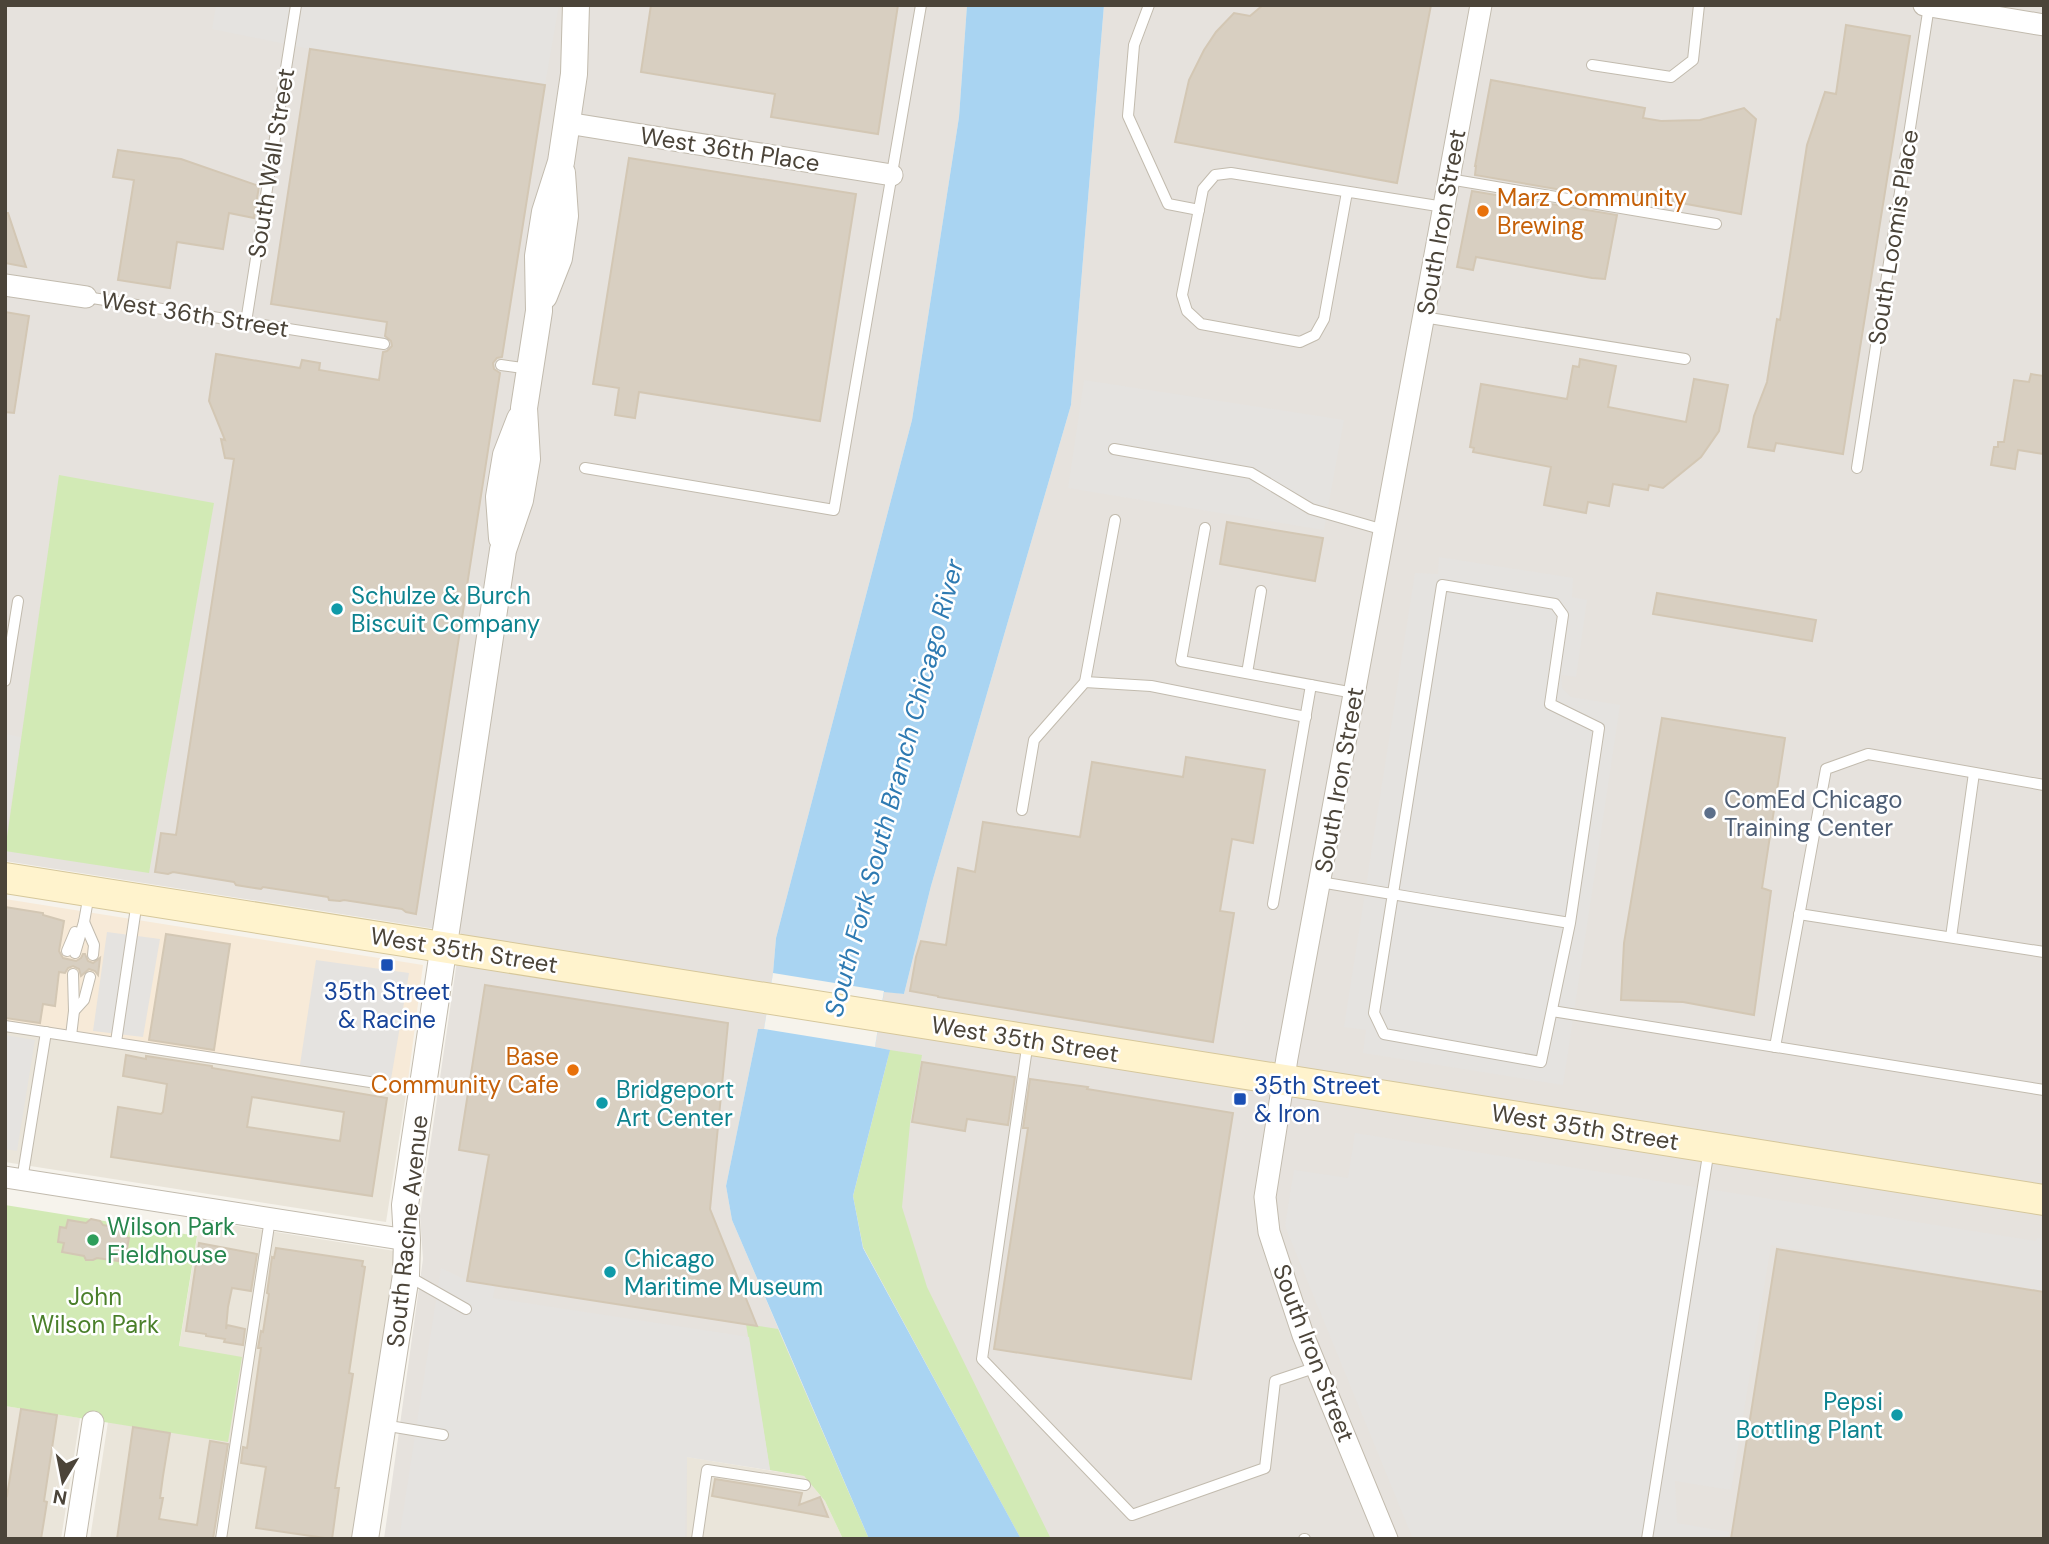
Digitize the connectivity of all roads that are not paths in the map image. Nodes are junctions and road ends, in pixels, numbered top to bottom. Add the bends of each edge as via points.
1 (296, 5) edge
2 (576, 5) edge
3 (596, 5) edge
4 (921, 5) edge
5 (1149, 5) edge
6 (1481, 5) edge
7 (1699, 5) edge
8 (1924, 5) edge
9 (1929, 6) edge
10 (2044, 24) edge
11 (1592, 65) dead end
12 (574, 74) junction
13 (567, 123) junction
14 (892, 176) junction
15 (1449, 179) junction
16 (1347, 192) junction
17 (1444, 207) junction
18 (1199, 209) junction
19 (1716, 224) dead end
20 (5, 285) edge
21 (86, 298) joint
22 (1423, 317) junction
23 (246, 321) junction
24 (384, 344) dead end
25 (1685, 359) dead end
26 (501, 365) dead end
27 (530, 369) junction
28 (1114, 449) dead end
29 (585, 468) dead end
30 (1857, 468) dead end
31 (1115, 520) dead end
32 (1205, 528) dead end
33 (1384, 530) junction
34 (1261, 591) dead end
35 (18, 601) dead end
36 (1247, 673) junction
37 (5, 681) edge
38 (1085, 682) junction
39 (1311, 685) junction
40 (1354, 694) junction
41 (1306, 717) junction
42 (1974, 773) junction
43 (2044, 785) edge
44 (1022, 810) dead end
45 (5, 878) edge
46 (1320, 882) junction
47 (89, 891) junction
48 (1392, 894) junction
49 (138, 899) junction
50 (1273, 904) dead end
51 (1799, 914) junction
52 (84, 922) junction
53 (1570, 923) junction
54 (1951, 937) junction
55 (444, 947) junction
56 (2044, 952) edge
57 (1552, 1010) junction
58 (74, 1011) junction
59 (5, 1026) edge
60 (46, 1032) junction
61 (71, 1036) junction
62 (1028, 1039) junction
63 (116, 1042) junction
64 (1775, 1046) junction
65 (1284, 1079) junction
66 (422, 1090) junction
67 (2044, 1090) edge
68 (1709, 1147) junction
69 (14, 1179) edge
70 (2044, 1200) edge
71 (270, 1219) junction
72 (407, 1240) junction
73 (406, 1275) junction
74 (466, 1309) dead end
75 (1317, 1367) junction
76 (93, 1422) dead end
77 (383, 1425) junction
78 (443, 1435) dead end
79 (805, 1485) dead end
80 (75, 1539) edge
81 (221, 1539) edge
82 (365, 1539) edge
83 (697, 1539) edge
84 (1387, 1539) edge
85 (1647, 1539) edge

1 - 23 lane, South Wall Street
2 - 12 street, South Racine Avenue
3 - 12 street, South Racine Avenue
4 - 14 lane
5 - 18 lane via 1134,45 1128,116 1168,204
6 - 15 street, South Iron Street
7 - 11 lane via 1693,60 1671,77
8 - 9 street
9 - 10 street
9 - 30 lane, South Loomis Place
12 - 13 street, South Racine Avenue
13 - 14 street, West 36th Place
13 - 27 street, South Racine Avenue via 561,162 565,216 559,258 539,311
14 - 29 lane via 834,510
15 - 17 street, South Iron Street
15 - 19 lane
16 - 17 lane
16 - 18 lane via 1231,173 1209,182
16 - 18 lane via 1324,318 1315,335 1300,342 1201,324 1187,311 1182,295
17 - 22 street, South Iron Street
20 - 21 street, West 36th Street
21 - 23 lane, West 36th Street
22 - 25 lane
22 - 33 street, South Iron Street
23 - 24 lane, West 36th Street
26 - 27 lane
27 - 55 street, South Racine Avenue via 499,497 503,550
28 - 33 lane via 1251,473 1311,509
31 - 38 lane
32 - 36 lane via 1181,661
33 - 40 street, South Iron Street
34 - 36 lane
35 - 37 lane
36 - 39 lane
38 - 41 lane via 1151,686
38 - 44 lane via 1034,740
39 - 40 lane
39 - 41 lane
40 - 46 street, South Iron Street
41 - 50 lane
42 - 43 lane
42 - 51 lane via 1868,754 1826,769
42 - 54 lane
45 - 47 main road, West 35th Street
46 - 48 lane
46 - 65 street, South Iron Street
47 - 49 main road, West 35th Street
47 - 52 lane
48 - 53 lane
48 - 53 lane via 1442,585 1555,604 1563,615 1549,704 1599,728
48 - 57 lane via 1374,1013 1384,1034 1541,1062
49 - 55 main road, West 35th Street
49 - 63 lane
51 - 54 lane
51 - 64 lane
52 - 52 lane via 94,945 80,953 72,935
53 - 57 lane
54 - 56 lane
55 - 62 main road, West 35th Street
55 - 66 street, South Racine Avenue
57 - 64 lane
58 - 58 lane via 72,998 78,975 84,1000
58 - 61 lane
59 - 60 lane
60 - 61 lane
60 - 69 lane
61 - 63 lane
62 - 65 main road, West 35th Street
62 - 75 lane via 982,1359 1132,1515 1265,1468 1275,1381
63 - 66 lane
64 - 67 lane
65 - 68 main road, West 35th Street
65 - 75 street, South Iron Street via 1265,1197 1269,1231
66 - 72 street, South Racine Avenue via 405,1205
68 - 70 main road, West 35th Street
68 - 85 lane
69 - 71 street
71 - 72 street
71 - 81 lane
72 - 73 street, South Racine Avenue
73 - 74 lane
73 - 77 street, South Racine Avenue
75 - 84 street, South Iron Street
76 - 80 street
77 - 78 lane
77 - 82 street, South Racine Avenue
79 - 83 lane via 707,1469

